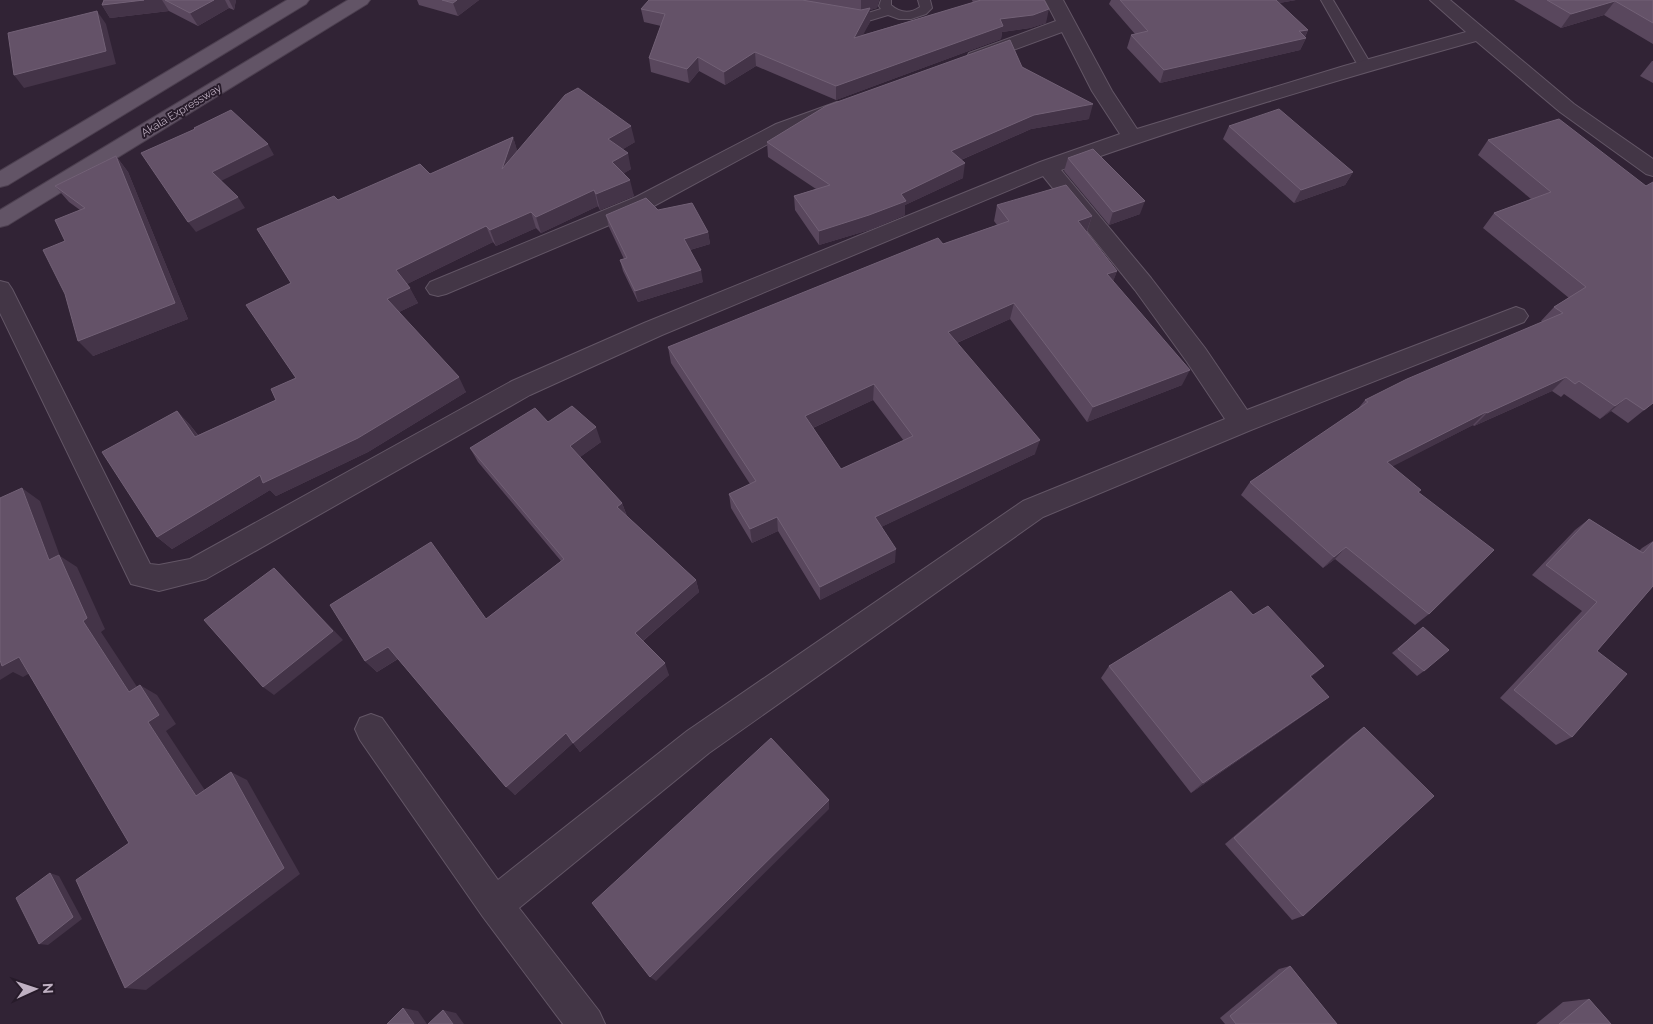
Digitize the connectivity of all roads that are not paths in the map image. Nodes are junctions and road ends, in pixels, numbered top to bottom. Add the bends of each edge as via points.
1 (300, 0) edge
2 (361, 0) edge
3 (924, 0) edge
4 (1054, 0) edge
5 (1327, 0) edge
6 (1439, 0) edge
7 (888, 6) edge
8 (833, 13) edge
9 (1066, 24) junction
10 (1480, 34) junction
11 (955, 65) edge
12 (1365, 66) junction
13 (151, 88) junction
14 (853, 102) edge
15 (180, 111) junction
16 (1132, 137) junction
17 (1047, 167) junction
18 (1653, 169) edge
19 (0, 180) edge
20 (0, 220) edge
21 (438, 288) dead end
22 (0, 289) edge
23 (1516, 316) dead end
24 (1242, 423) junction
25 (370, 729) dead end
26 (495, 905) junction
27 (586, 1024) edge

1 - 13 main road
2 - 15 main road, Akala Expressway
3 - 7 lane via 926,8 914,15 905,16
4 - 9 street
5 - 12 lane
6 - 10 street
7 - 8 lane via 873,16 861,18
9 - 11 street
9 - 16 street via 1102,91
10 - 12 street
10 - 18 street via 1567,108
12 - 16 street
13 - 15 main road
13 - 19 main road
14 - 21 street via 784,128 644,202
15 - 20 main road, Akala Expressway
16 - 17 street
17 - 22 street via 653,329 521,388 196,570 159,578 141,575
17 - 24 street via 1143,284 1196,354
23 - 24 street
24 - 26 street via 1033,509 698,742
25 - 26 street
26 - 27 street

